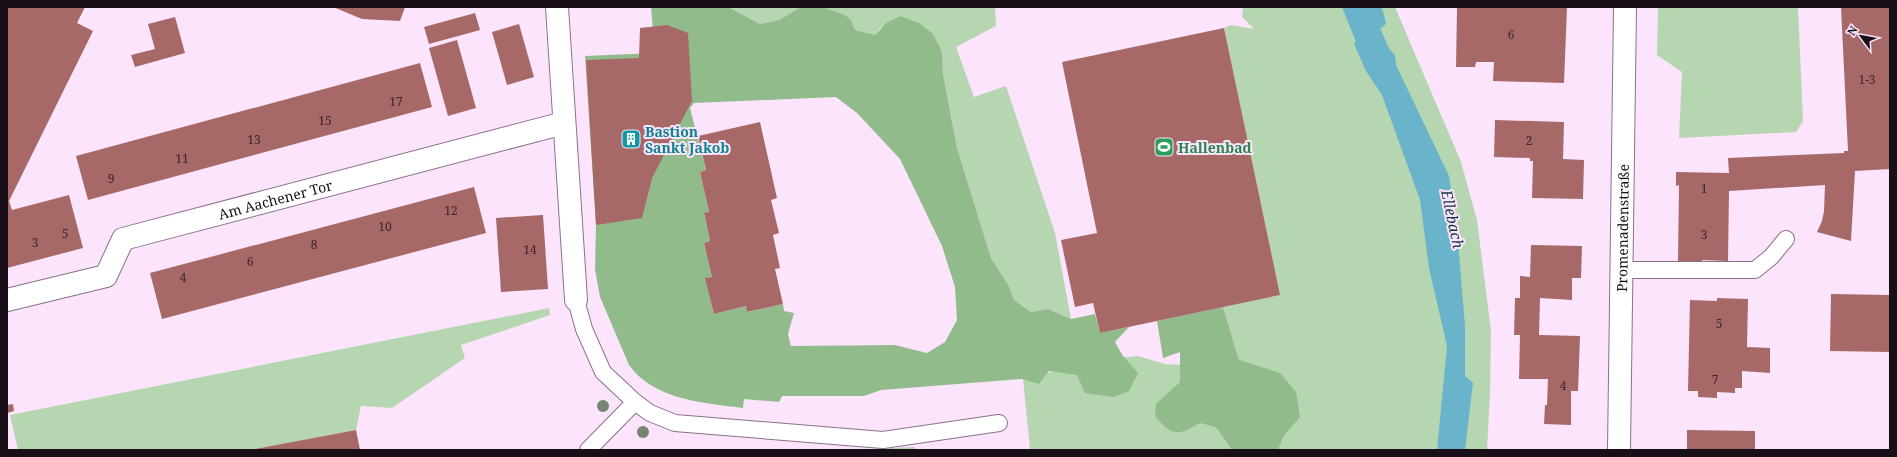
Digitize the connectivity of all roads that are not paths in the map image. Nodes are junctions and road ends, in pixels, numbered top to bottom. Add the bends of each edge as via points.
1 (557, 7) edge
2 (1625, 7) edge
3 (564, 123) junction
4 (1786, 239) dead end
5 (1622, 270) junction
6 (7, 300) edge
7 (576, 300) joint
8 (635, 402) junction
9 (999, 423) dead end
10 (588, 450) edge
11 (1619, 450) edge

1 - 3 street
2 - 5 street, Promenadenstraße
3 - 6 street, Am Aachener Tor via 123,239 106,276
3 - 7 street
4 - 5 lane via 1771,257 1755,270
5 - 11 street, Promenadenstraße
7 - 8 lane via 584,329 603,372
8 - 9 lane via 650,413 675,423 883,440
8 - 10 lane

